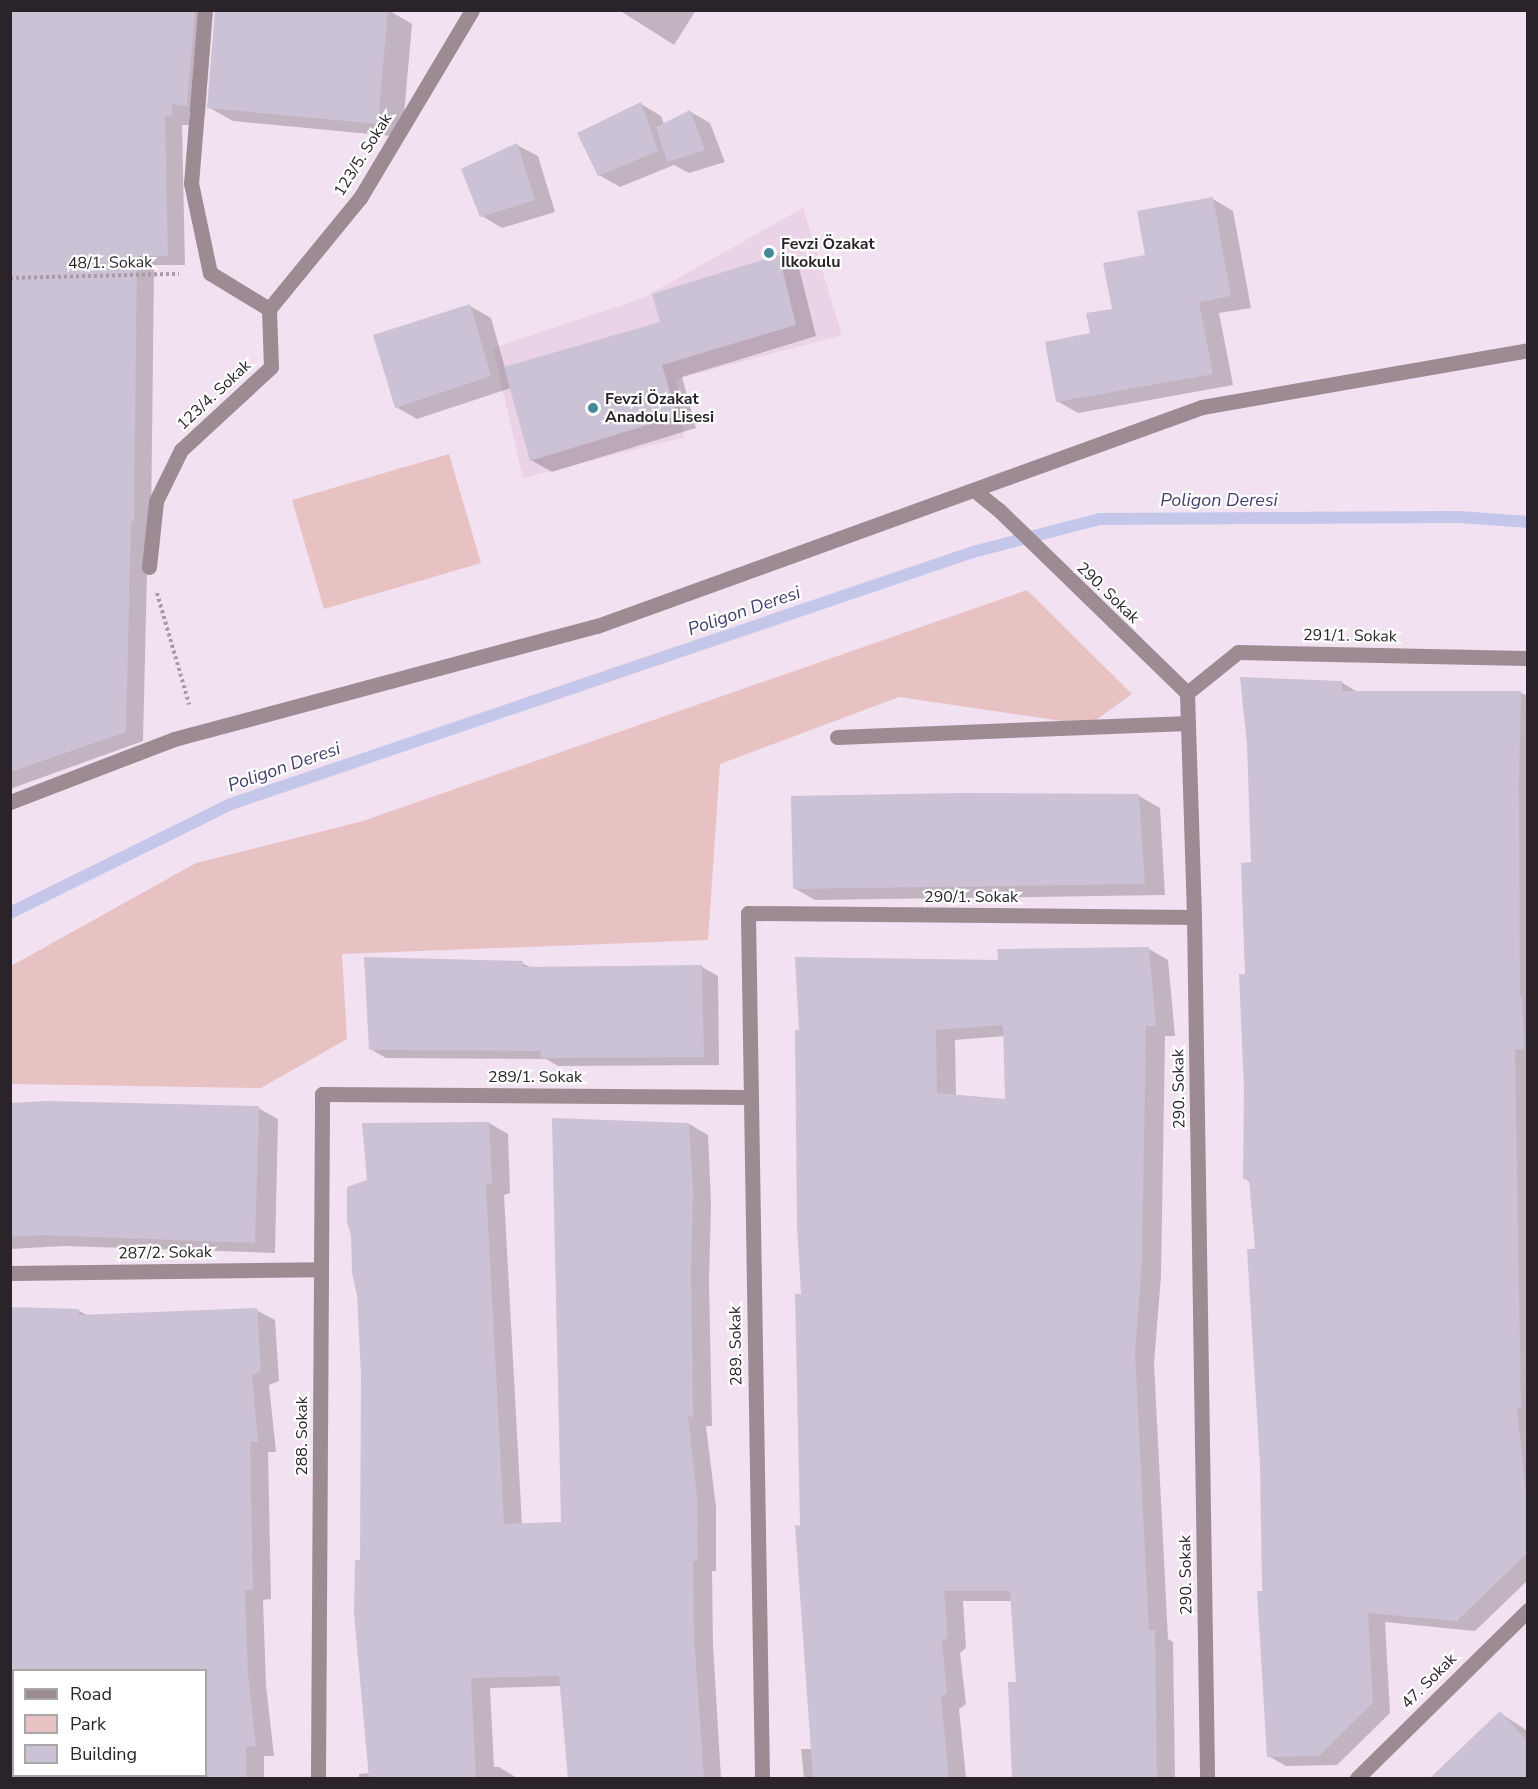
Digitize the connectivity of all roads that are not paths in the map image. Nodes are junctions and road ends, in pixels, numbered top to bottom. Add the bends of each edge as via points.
1 (205, 10) edge
2 (472, 10) edge
3 (269, 309) junction
4 (1527, 350) edge
5 (974, 490) junction
6 (149, 567) road end
7 (1527, 658) edge
8 (1188, 693) junction
9 (1188, 723) junction
10 (837, 737) dead end
11 (10, 802) edge
12 (748, 913) joint
13 (1194, 917) junction
14 (322, 1094) joint
15 (749, 1096) junction
16 (320, 1269) junction
17 (10, 1273) edge
18 (1527, 1610) edge
19 (318, 1779) edge
20 (762, 1779) edge
21 (1207, 1779) edge
22 (1357, 1779) edge

1 - 3 street via 191,183 210,273
2 - 3 street, 123/5. Sokak via 360,198
3 - 6 street, 123/4. Sokak via 272,367 181,450 156,501
4 - 5 street via 1202,407
5 - 8 street, 290. Sokak
5 - 11 street via 597,626 174,739
7 - 8 street, 291/1. Sokak via 1238,652
8 - 9 street, 290. Sokak
9 - 10 street
9 - 13 street, 290. Sokak
12 - 13 street, 290/1. Sokak
12 - 15 street, 289. Sokak
13 - 21 street, 290. Sokak
14 - 15 street, 289/1. Sokak
14 - 16 street, 288. Sokak
15 - 20 street, 289. Sokak
16 - 17 street, 287/2. Sokak
16 - 19 street, 288. Sokak
18 - 22 street, 47. Sokak

